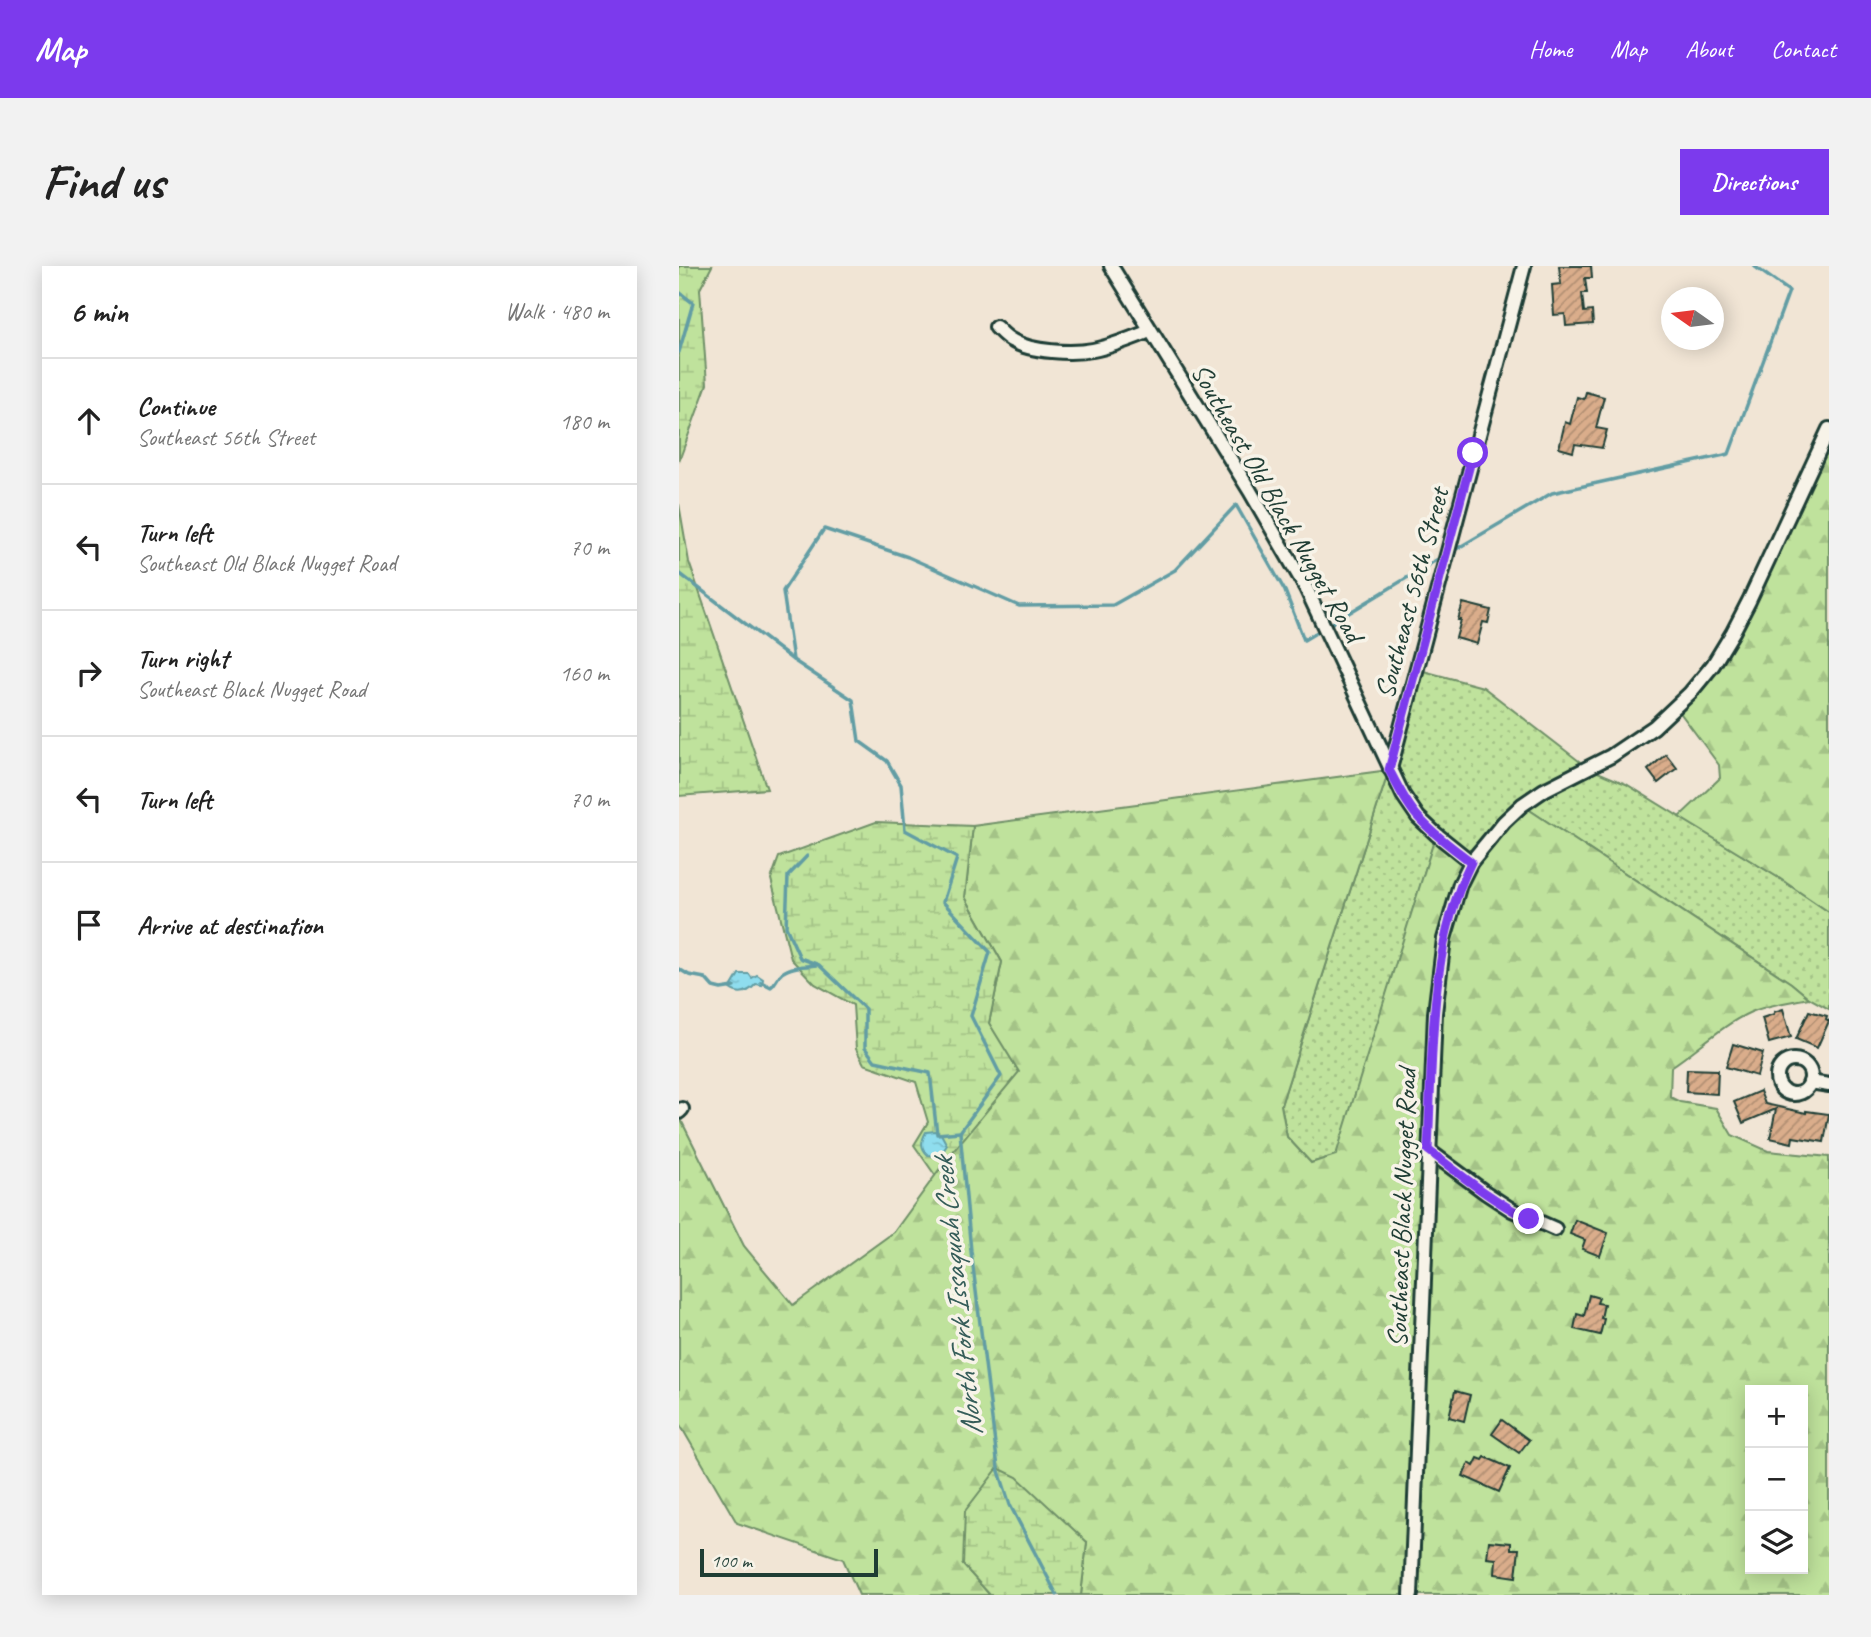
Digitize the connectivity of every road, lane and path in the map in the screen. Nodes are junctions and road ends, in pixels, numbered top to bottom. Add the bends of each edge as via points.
1 (1111, 266) edge
2 (1524, 266) edge
3 (996, 327) dead end
4 (1150, 331) junction
5 (1829, 429) edge
6 (1389, 770) junction
7 (1471, 862) junction
8 (1810, 1082) dead end
9 (1829, 1085) edge
10 (1428, 1150) junction
11 (1555, 1229) dead end
12 (1411, 1595) edge

1 - 4 street, Southeast Old Black Nugget Road
2 - 6 street, Southeast 56th Street
3 - 4 street via 1014,343 1071,351 1102,348
4 - 6 street, Southeast Old Black Nugget Road via 1300,578
5 - 7 street, Southeast Black Nugget Road via 1713,665 1676,707 1635,741 1522,805
6 - 7 street, Southeast Old Black Nugget Road via 1418,817
7 - 10 street, Southeast Black Nugget Road via 1452,909 1443,949
8 - 9 street
10 - 11 street via 1486,1194
10 - 12 street, Southeast Black Nugget Road

